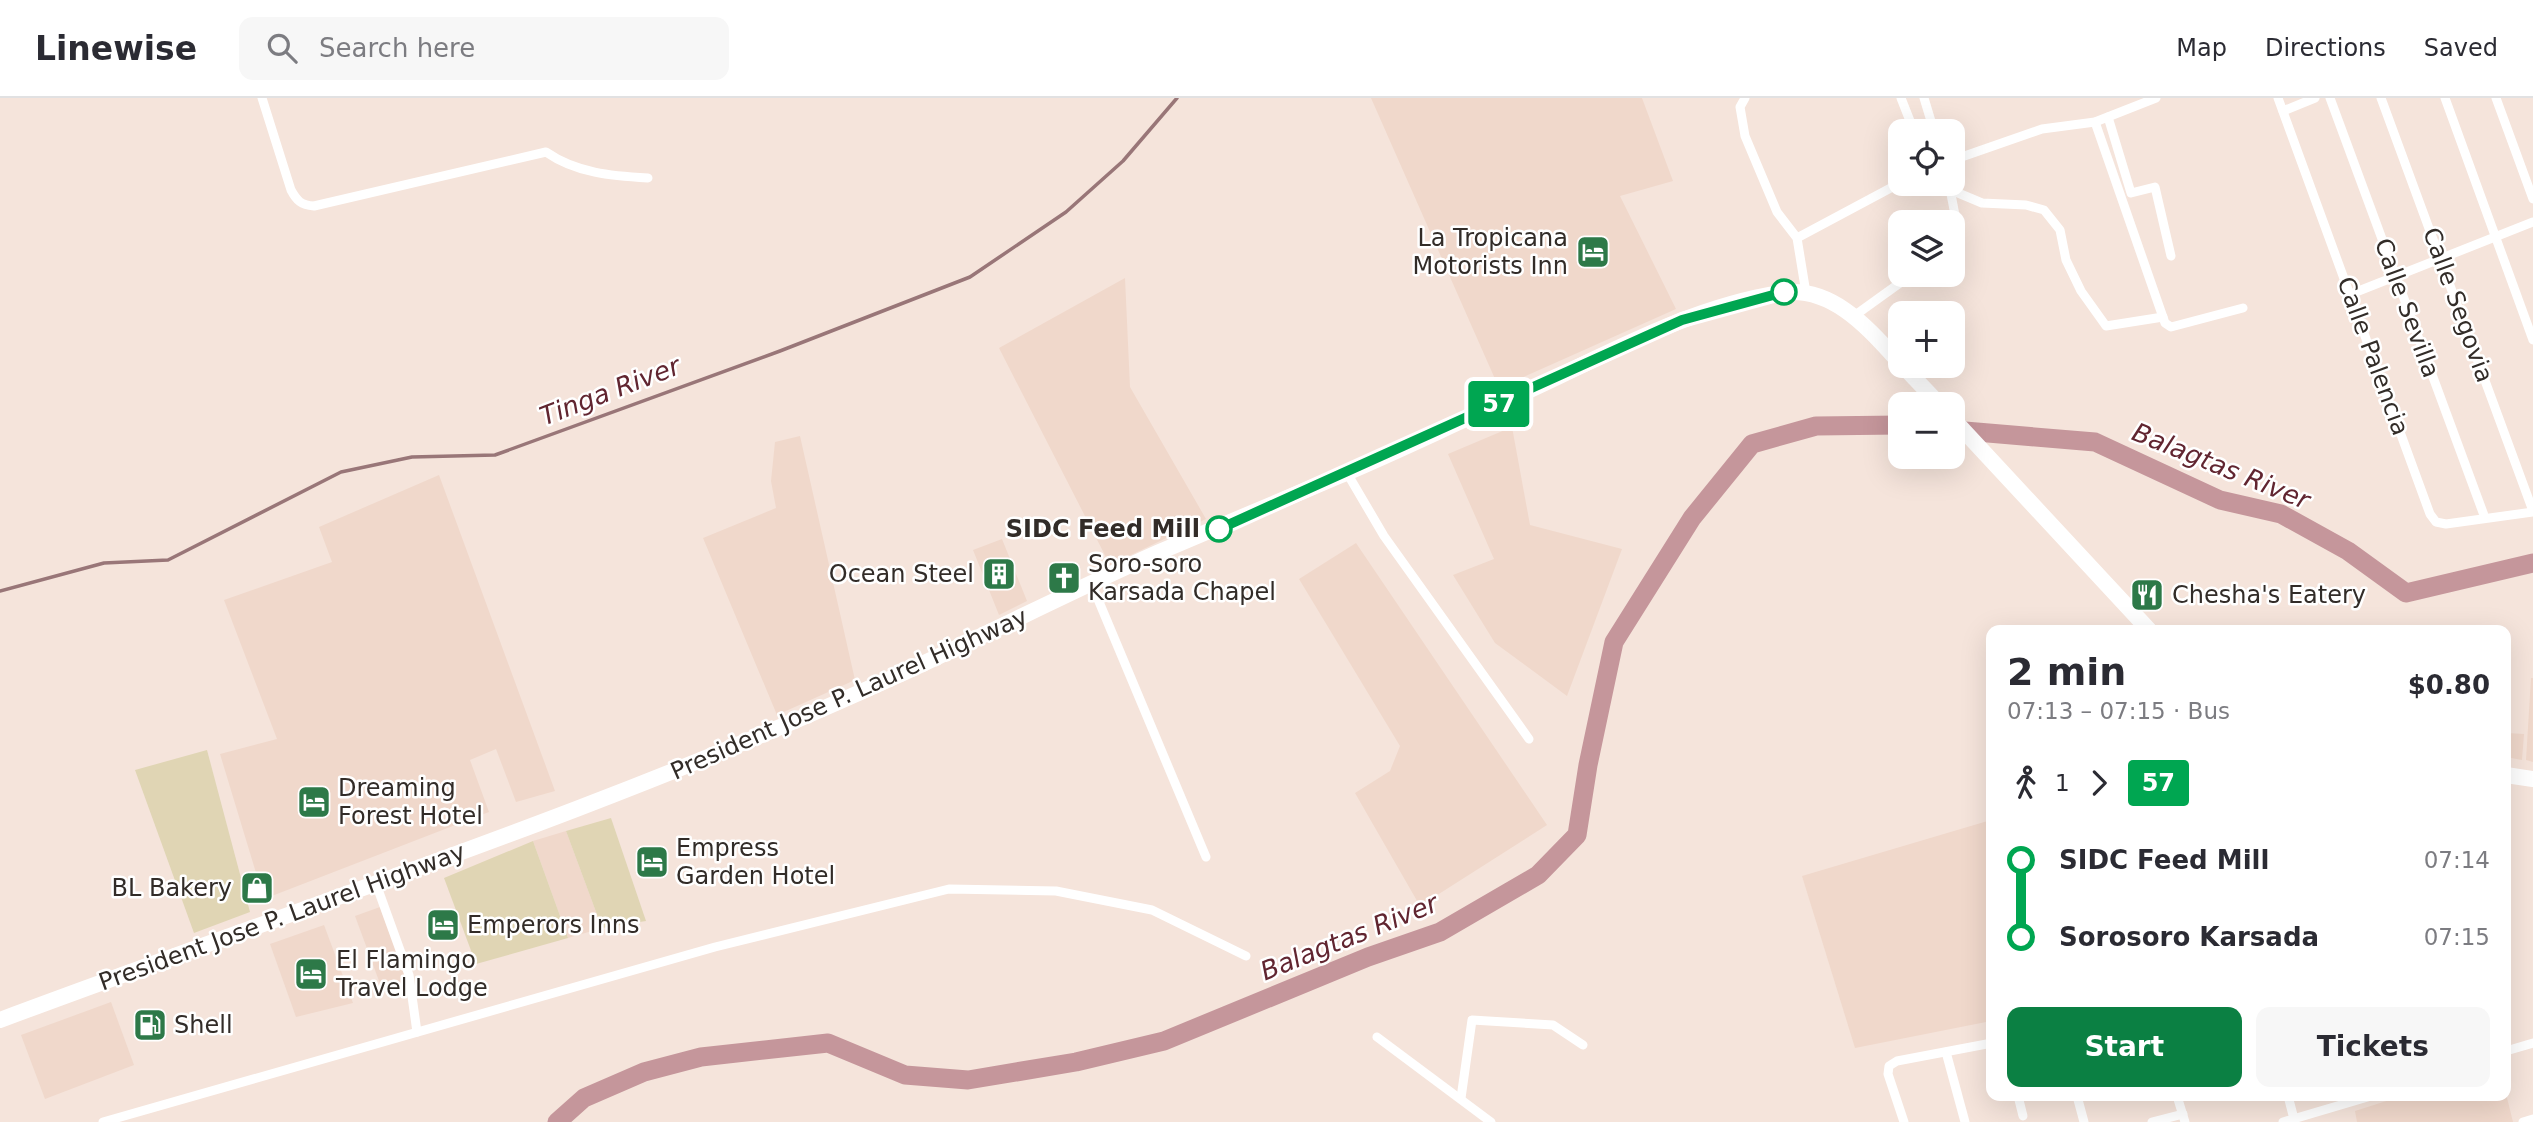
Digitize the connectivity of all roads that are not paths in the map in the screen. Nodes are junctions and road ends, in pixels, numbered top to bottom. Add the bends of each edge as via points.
1 (262, 98) edge
2 (1745, 98) edge
3 (1901, 98) edge
4 (1924, 98) edge
5 (2278, 98) edge
6 (2315, 98) edge
7 (2330, 98) edge
8 (2382, 98) edge
9 (2445, 98) edge
10 (2496, 98) edge
11 (2149, 99) edge
12 (2283, 111) junction
13 (2108, 117) junction
14 (1909, 119) edge
15 (1930, 119) edge
16 (2095, 122) junction
17 (1965, 156) edge
18 (648, 178) dead end
19 (1888, 190) edge
20 (1965, 194) edge
21 (2533, 199) edge
22 (2533, 222) edge
23 (2495, 236) junction
24 (1797, 239) junction
25 (2171, 256) dead end
26 (2442, 260) junction
27 (2396, 277) junction
28 (1894, 287) edge
29 (1806, 293) junction
30 (2351, 293) junction
31 (2243, 308) dead end
32 (1854, 316) junction
33 (2163, 317) junction
34 (2533, 340) edge
35 (1888, 351) edge
36 (1914, 378) edge
37 (1928, 392) edge
38 (1965, 432) edge
39 (1347, 473) junction
40 (2533, 512) edge
41 (2485, 518) junction
42 (1092, 585) junction
43 (2144, 625) edge
44 (1528, 739) dead end
45 (2511, 776) edge
46 (2533, 779) edge
47 (1206, 858) dead end
48 (375, 881) junction
49 (1246, 956) dead end
50 (0, 1020) edge
51 (417, 1032) junction
52 (1377, 1037) dead end
53 (2533, 1043) edge
54 (1986, 1044) edge
55 (1583, 1045) dead end
56 (2511, 1050) edge
57 (1946, 1052) junction
58 (1461, 1098) junction
59 (2019, 1101) edge
60 (2078, 1101) edge
61 (2179, 1101) edge
62 (2289, 1101) edge
63 (2353, 1101) edge
64 (2023, 1116) dead end
65 (2184, 1118) edge
66 (2294, 1119) junction
67 (2533, 1119) edge
68 (103, 1122) edge
69 (1491, 1122) edge
70 (1903, 1122) edge
71 (1965, 1122) edge
72 (2084, 1122) edge
73 (2152, 1122) edge
74 (2283, 1122) edge
75 (2524, 1122) edge

1 - 18 street via 291,190 304,205 546,152 560,162 603,175
2 - 24 street via 1740,107 1745,136 1777,212
3 - 14 street
4 - 15 street
5 - 12 street, Calle Palencia
6 - 12 street
7 - 27 street, Calle Sevilla
8 - 26 street, Calle Segovia
9 - 23 street
10 - 21 street
11 - 13 street
12 - 30 street, Calle Palencia
13 - 16 street
13 - 25 street via 2131,193 2155,187
16 - 17 street via 2042,130
16 - 33 street
19 - 24 street
20 - 33 street via 1982,203 2045,210 2060,230 2066,260 2081,290 2106,326
22 - 23 street
23 - 26 street
23 - 34 street
24 - 29 street
26 - 27 street
26 - 40 street, Calle Segovia
27 - 30 street
27 - 41 street, Calle Sevilla
28 - 32 street
29 - 32 highway, President Jose P. Laurel Highway
29 - 39 highway, President Jose P. Laurel Highway via 1764,296 1682,320
30 - 41 street, Calle Palencia via 2430,514 2436,522 2446,524
31 - 33 street via 2171,327
32 - 35 highway, President Jose P. Laurel Highway
36 - 37 highway, President Jose P. Laurel Highway
38 - 43 highway
39 - 42 highway, President Jose P. Laurel Highway
39 - 44 street via 1384,536
40 - 41 street, Calle Palencia
42 - 47 street
42 - 48 highway, President Jose P. Laurel Highway via 706,759
45 - 46 highway
48 - 50 highway, President Jose P. Laurel Highway
48 - 51 street via 409,975
49 - 51 street via 1152,910 1056,891 949,888 715,947
51 - 68 street
52 - 58 street
53 - 56 street
54 - 57 street
55 - 58 street via 1553,1025 1472,1020
57 - 70 street via 1889,1066
57 - 71 street
58 - 69 street
59 - 64 street
60 - 72 street
61 - 65 street
62 - 66 street
63 - 66 street
65 - 73 street
66 - 74 street
67 - 75 street

